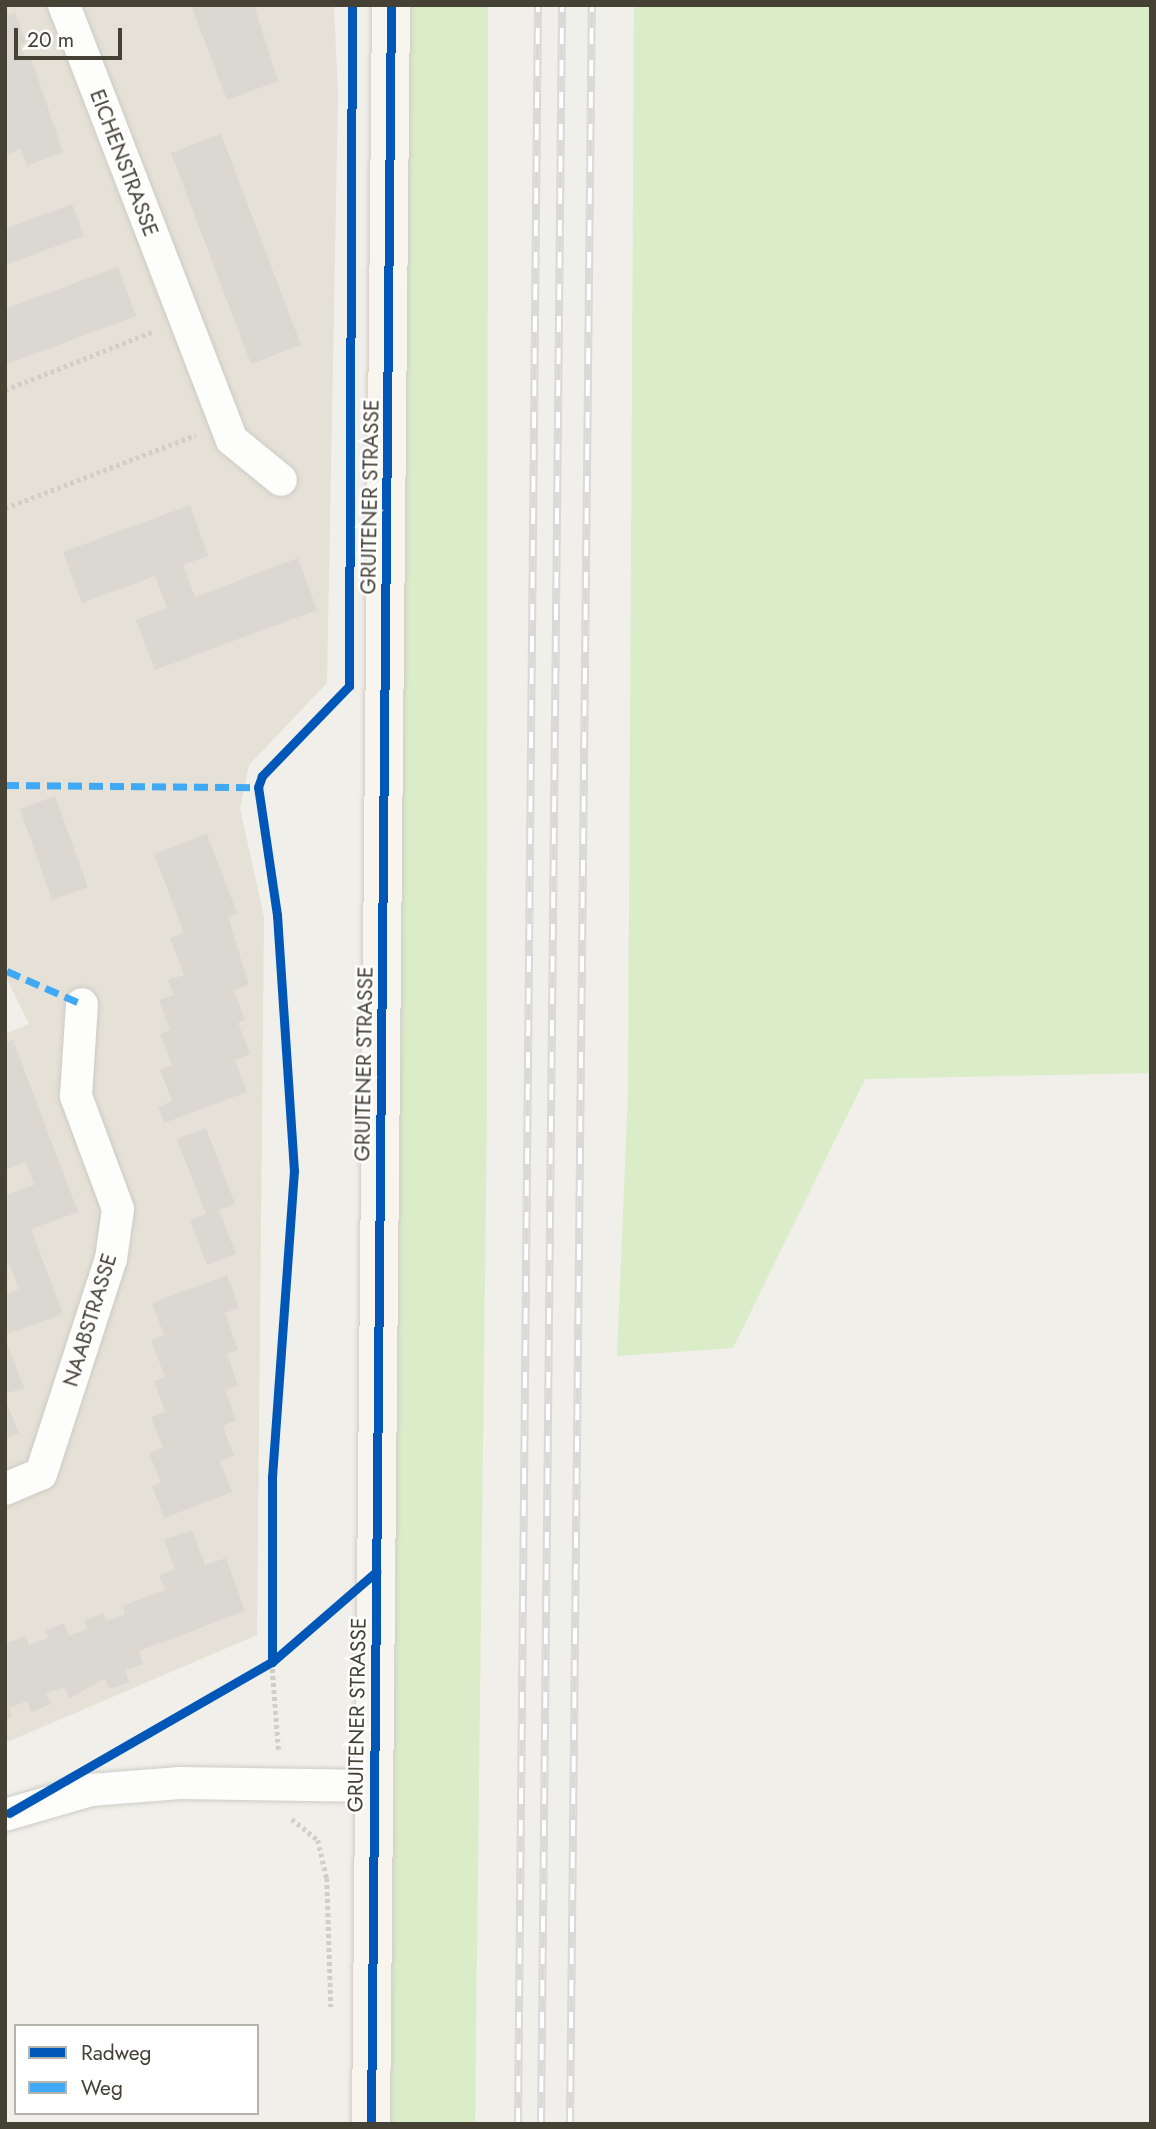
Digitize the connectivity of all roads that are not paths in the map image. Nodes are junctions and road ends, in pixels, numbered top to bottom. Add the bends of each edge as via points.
1 (64, 5) edge
2 (391, 5) edge
3 (281, 480) dead end
4 (82, 1004) dead end
5 (5, 1489) edge
6 (373, 1786) junction
7 (5, 1815) edge
8 (371, 2124) edge

1 - 3 street, EICHENSTRASSE via 232,440
2 - 6 main road, GRUITENER STRASSE
4 - 5 street, NAABSTRASSE via 76,1096 118,1209 111,1259 41,1474
6 - 7 street via 282,1783 91,1790
6 - 8 main road, GRUITENER STRASSE

